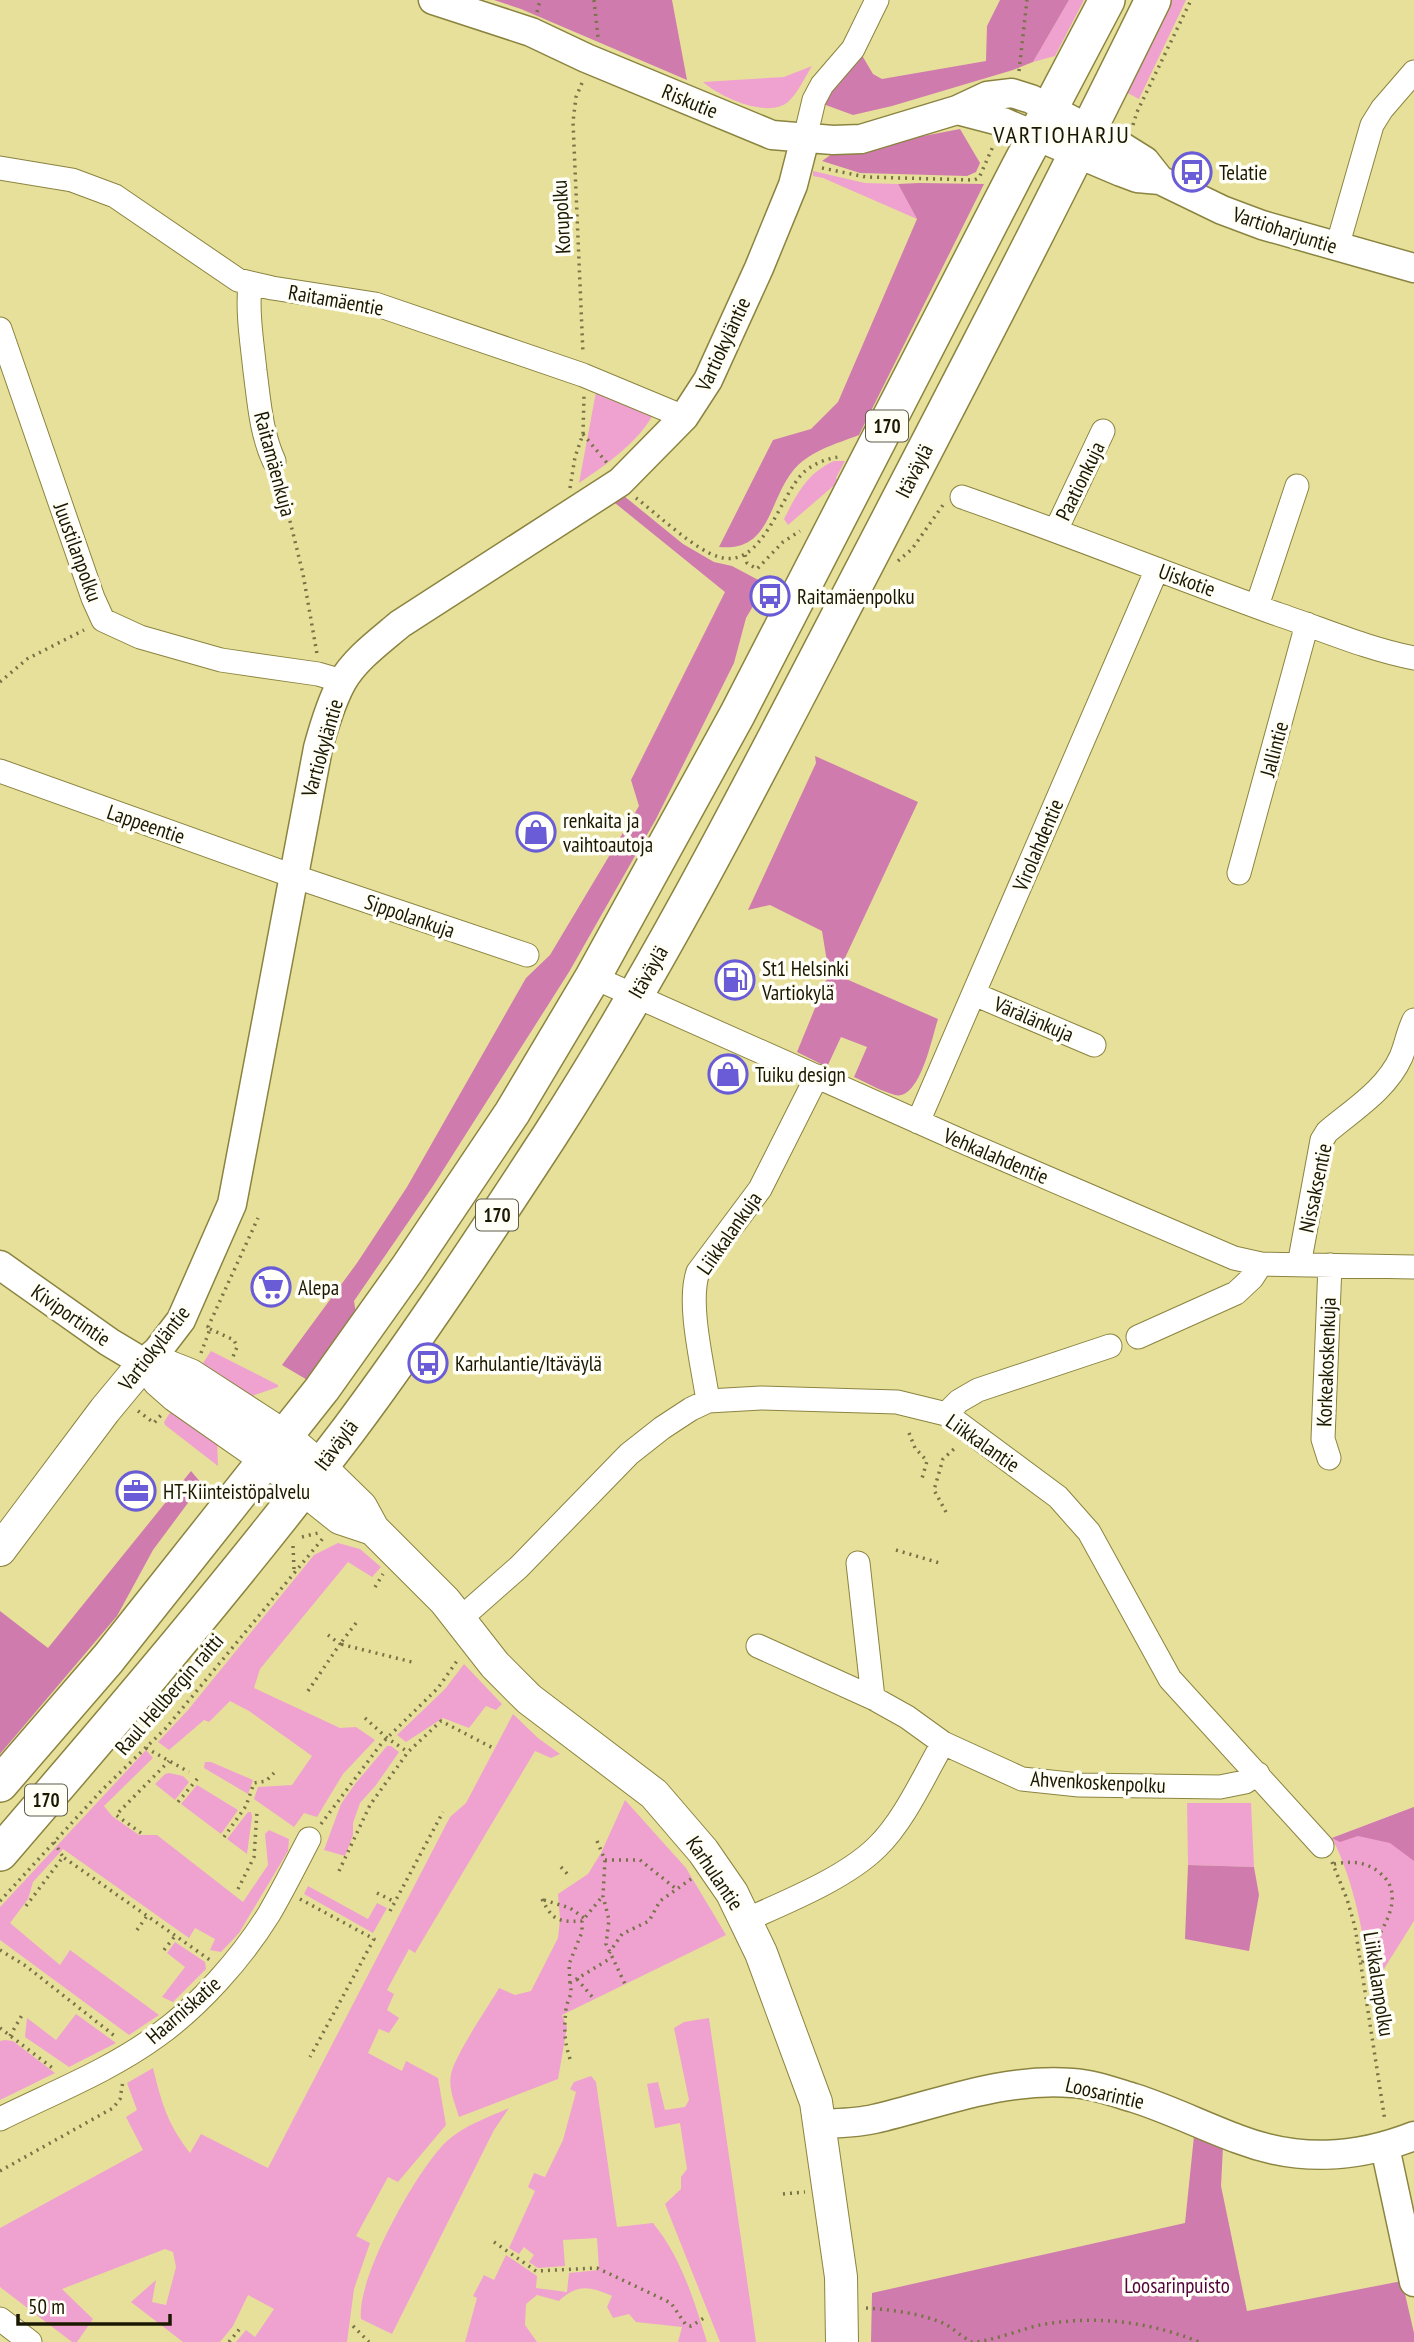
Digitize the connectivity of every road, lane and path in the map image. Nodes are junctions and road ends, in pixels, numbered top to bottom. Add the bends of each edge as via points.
1 (432, 0) edge
2 (594, 0) edge
3 (877, 0) edge
4 (1027, 0) edge
5 (1107, 0) edge
6 (1153, 0) edge
7 (1191, 0) edge
8 (591, 52) junction
9 (1414, 72) edge
10 (1018, 79) dead end
11 (1043, 123) junction
12 (1133, 125) dead end
13 (805, 138) junction
14 (1083, 141) junction
15 (991, 153) dead end
16 (818, 167) dead end
17 (0, 168) edge
18 (1337, 247) junction
19 (1414, 268) edge
20 (250, 284) junction
21 (0, 329) edge
22 (584, 385) junction
23 (684, 417) junction
24 (1103, 431) dead end
25 (583, 434) junction
26 (843, 457) dead end
27 (274, 461) joint
28 (611, 468) dead end
29 (1297, 486) dead end
30 (630, 493) dead end
31 (570, 497) dead end
32 (954, 499) joint
33 (802, 530) dead end
34 (1056, 530) junction
35 (745, 555) junction
36 (894, 564) dead end
37 (1157, 569) junction
38 (1257, 606) junction
39 (103, 620) junction
40 (1307, 624) junction
41 (314, 643) dead end
42 (1414, 658) edge
43 (342, 681) junction
44 (0, 682) edge
45 (0, 771) edge
46 (1239, 873) dead end
47 (293, 876) junction
48 (527, 955) dead end
49 (593, 977) junction
50 (974, 994) junction
51 (635, 996) junction
52 (1414, 1020) edge
53 (1094, 1045) dead end
54 (817, 1076) junction
55 (918, 1122) junction
56 (258, 1217) dead end
57 (1261, 1264) junction
58 (0, 1265) edge
59 (1299, 1265) junction
60 (1330, 1265) junction
61 (1414, 1267) edge
62 (210, 1329) junction
63 (1138, 1337) dead end
64 (206, 1345) dead end
65 (1110, 1346) dead end
66 (232, 1359) dead end
67 (144, 1363) junction
68 (708, 1401) junction
69 (946, 1415) junction
70 (909, 1433) dead end
71 (275, 1447) junction
72 (955, 1448) dead end
73 (1329, 1458) dead end
74 (311, 1477) junction
75 (921, 1482) dead end
76 (946, 1511) dead end
77 (295, 1539) dead end
78 (0, 1550) edge
79 (896, 1550) dead end
80 (858, 1563) dead end
81 (943, 1564) dead end
82 (387, 1567) dead end
83 (375, 1587) dead end
84 (460, 1619) junction
85 (356, 1623) dead end
86 (328, 1635) dead end
87 (340, 1644) junction
88 (758, 1646) dead end
89 (463, 1653) dead end
90 (412, 1662) dead end
91 (308, 1691) dead end
92 (873, 1698) junction
93 (365, 1718) dead end
94 (387, 1738) junction
95 (943, 1743) junction
96 (146, 1748) junction
97 (493, 1748) dead end
98 (408, 1752) junction
99 (169, 1761) junction
100 (189, 1772) dead end
101 (274, 1773) dead end
102 (1258, 1774) junction
103 (198, 1778) dead end
104 (0, 1784) edge
105 (178, 1802) dead end
106 (257, 1812) dead end
107 (443, 1812) dead end
108 (141, 1833) dead end
109 (225, 1837) dead end
110 (309, 1839) joint
111 (597, 1841) dead end
112 (54, 1842) junction
113 (0, 1853) edge
114 (1328, 1855) junction
115 (63, 1857) junction
116 (605, 1860) junction
117 (561, 1867) dead end
118 (339, 1871) dead end
119 (84, 1872) junction
120 (699, 1874) dead end
121 (570, 1877) dead end
122 (79, 1879) dead end
123 (676, 1888) junction
124 (238, 1889) dead end
125 (114, 1893) junction
126 (377, 1893) dead end
127 (295, 1896) dead end
128 (603, 1896) junction
129 (108, 1901) dead end
130 (0, 1902) edge
131 (395, 1902) junction
132 (26, 1906) dead end
133 (390, 1911) dead end
134 (147, 1916) junction
135 (584, 1919) junction
136 (746, 1920) junction
137 (136, 1930) dead end
138 (175, 1936) junction
139 (0, 1950) edge
140 (164, 1950) dead end
141 (610, 1955) junction
142 (1360, 1967) junction
143 (227, 1971) junction
144 (577, 1979) junction
145 (570, 1983) junction
146 (625, 1984) dead end
147 (594, 1999) dead end
148 (22, 2015) dead end
149 (1, 2030) edge
150 (10, 2036) junction
151 (133, 2051) junction
152 (310, 2057) dead end
153 (570, 2059) dead end
154 (124, 2075) dead end
155 (72, 2084) junction
156 (0, 2119) edge
157 (821, 2124) junction
158 (1395, 2138) edge
159 (0, 2171) edge
160 (811, 2191) dead end
161 (783, 2194) dead end
162 (494, 2242) dead end
163 (1414, 2282) edge
164 (704, 2318) dead end
165 (0, 2319) edge
166 (242, 2326) dead end
167 (353, 2326) dead end
168 (842, 2329) edge
169 (30, 2342) edge
170 (229, 2342) edge
171 (369, 2342) edge
172 (973, 2342) edge
173 (1199, 2342) edge

1 - 8 street, Riskutie
2 - 8 path, Korupolku via 598,33
3 - 13 street, Vartiokyläntie via 853,49 814,100
4 - 10 path
5 - 11 main road, 170
6 - 14 main road, Itäväylä / 170
7 - 12 path
8 - 13 street, Riskutie via 772,135
8 - 22 path, Korupolku via 573,122
9 - 18 street via 1372,125
11 - 13 street, Riskutie via 1003,122 957,110 861,139
11 - 14 street, Riskutie
11 - 49 main road, 170 via 744,703
13 - 23 street, Vartiokyläntie via 793,185 759,268 708,380
14 - 18 street, Vartioharjuntie via 1137,178 1160,180 1222,210
14 - 51 main road, Itäväylä / 170 via 738,810
15 - 16 path via 974,180 866,177
17 - 20 street, Raitamäentie via 72,180 115,196
18 - 19 street, Vartioharjuntie
20 - 22 street, Raitamäentie via 375,304
20 - 27 street, Raitamäenkuja via 248,312 261,419
21 - 39 street, Juustilanpolku
22 - 23 street, Raitamäentie
22 - 25 path, Korupolku
23 - 43 street, Vartiokyläntie via 620,482 400,624
24 - 34 street, Paationkuja
25 - 28 path
25 - 31 path, Korupolku via 572,468
26 - 35 path via 828,459 801,475 761,541
27 - 41 path, Raitamäenkuja via 303,574
29 - 38 street
30 - 35 path via 718,557
32 - 34 street, Uiskotie
32 - 36 path
33 - 35 path via 757,569 747,563
34 - 37 street, Uiskotie
37 - 38 street, Uiskotie
37 - 50 street, Virolahdentie
38 - 40 street, Uiskotie
39 - 43 street, Juustilanpolku via 140,637 221,660
39 - 44 path via 27,659
40 - 42 street, Uiskotie
40 - 46 street, Jallintie
43 - 47 street, Vartiokyläntie via 318,748
45 - 47 street, Lappeentie
47 - 48 street, Sippolankuja
47 - 67 street, Vartiokyläntie via 232,1204 181,1320
49 - 51 street, Vehkalahdentie
49 - 71 main road, 170 via 512,1113 408,1268
50 - 53 street, Värälänkuja
50 - 55 street, Virolahdentie
51 - 54 street, Vehkalahdentie
51 - 74 main road, Itäväylä / 170 via 445,1294
52 - 59 street, Nissaksentie via 1393,1072 1322,1140
54 - 55 street, Vehkalahdentie
54 - 68 street, Liikkalankuja via 760,1189 698,1272 696,1315
55 - 57 street, Vehkalahdentie via 1234,1258
56 - 62 path
57 - 59 street, Vehkalahdentie
57 - 63 street via 1236,1293
58 - 67 street, Kiviportintie
59 - 60 street, Vehkalahdentie
60 - 61 street, Vehkalahdentie
60 - 73 street, Korkeakoskenkuja via 1323,1439
62 - 64 path
62 - 66 path via 234,1340 237,1347
65 - 69 street via 978,1390
67 - 71 main road, Kiviportintie via 176,1396
67 - 78 main road, Vartiokyläntie
68 - 69 street, Liikkalantie via 891,1402
68 - 84 street, Liikkalantie via 629,1454 519,1567
69 - 102 street, Liikkalantie via 1074,1512 1170,1679
70 - 75 path via 927,1461
71 - 74 main road, Karhulantie
71 - 104 main road, 170 via 108,1659
72 - 76 path via 943,1459 934,1490
74 - 84 main road, Karhulantie via 361,1507 373,1529
74 - 113 main road, Itäväylä / 170
77 - 96 path, Raul Hellbergin raitti via 327,1533
79 - 81 path
80 - 92 street
82 - 83 path
84 - 136 main road, Karhulantie via 495,1665 529,1699 654,1794 704,1851
85 - 87 path
86 - 87 path
87 - 90 path
87 - 91 path
88 - 92 street, Ahvenkoskenpolku
89 - 94 path via 438,1688
92 - 95 street, Ahvenkoskenpolku
93 - 94 path
94 - 98 path
94 - 110 path
95 - 102 street, Ahvenkoskenpolku via 1007,1774 1042,1782 1220,1787
95 - 136 street via 894,1825 871,1852 847,1870
96 - 99 path
96 - 112 path, Raul Hellbergin raitti
97 - 98 path via 442,1721
98 - 118 path via 370,1805
99 - 100 path
99 - 108 path via 116,1815
101 - 109 path via 266,1781 254,1783
102 - 114 street, Liikkalantie
103 - 105 path
106 - 124 path via 254,1857
107 - 131 path
110 - 143 street, Haarniskatie via 269,1914
111 - 116 path
112 - 115 path
112 - 130 path, Raul Hellbergin raitti
114 - 142 path, Liikkalanpolku via 1354,1927
114 - 142 path via 1373,1867 1391,1884 1394,1897 1389,1914
115 - 119 path
115 - 132 path
116 - 123 path via 640,1860
116 - 128 path
117 - 121 path
119 - 122 path
119 - 125 path
120 - 123 path
123 - 141 path via 660,1900 649,1921 622,1934
125 - 129 path
125 - 134 path
126 - 131 path
127 - 152 path via 374,1940
128 - 135 path
128 - 141 path
131 - 133 path
134 - 137 path
134 - 138 path
135 - 135 path via 570,1908 542,1899 550,1915 564,1921
135 - 145 path via 569,1964
136 - 157 main road, Karhulantie via 806,2072
138 - 140 path
138 - 143 path
139 - 151 path
141 - 144 path
141 - 146 path
142 - 158 path, Liikkalanpolku
143 - 151 street, Haarniskatie via 158,2035
144 - 145 path
144 - 147 path
145 - 153 path via 573,1993 563,2040
148 - 150 path
149 - 150 path
150 - 155 path
151 - 155 street, Haarniskatie
154 - 159 path via 120,2099 113,2108
155 - 156 street, Haarniskatie
157 - 158 street, Loosarintie via 872,2120 994,2086 1039,2081 1105,2089 1279,2151 1343,2154
157 - 168 main road, Karhulantie via 841,2277
158 - 163 street
160 - 161 path
162 - 164 path via 536,2271 597,2267 671,2303 686,2325
165 - 169 street
166 - 170 path
167 - 171 path
168 - 172 path via 912,2312
172 - 173 path via 1085,2319 1137,2323

